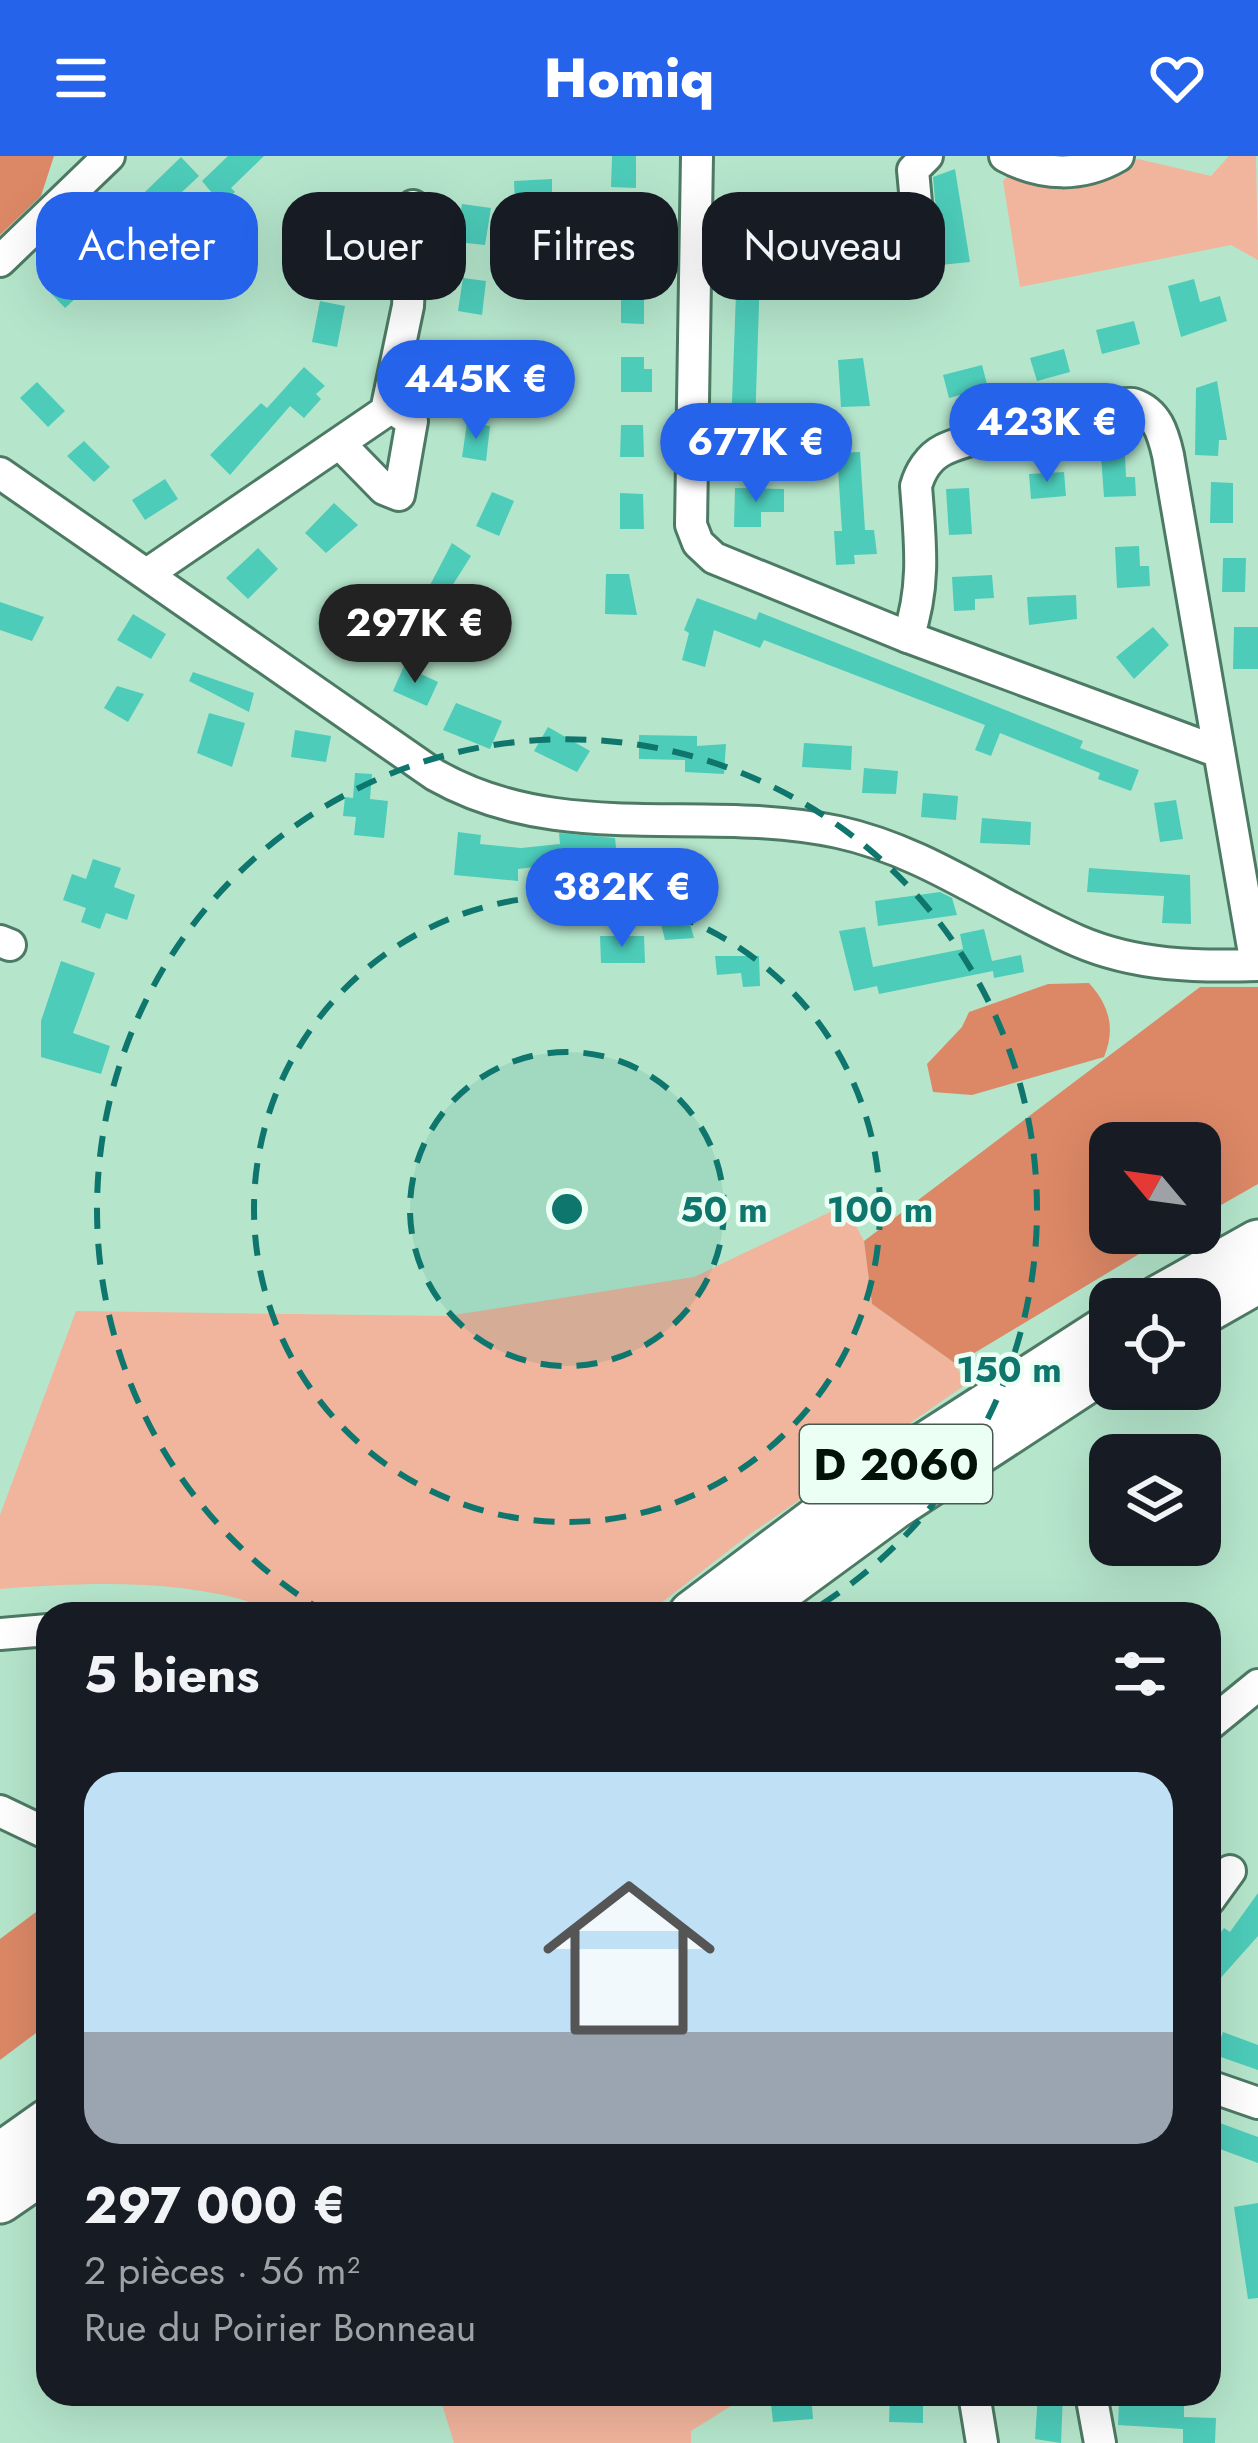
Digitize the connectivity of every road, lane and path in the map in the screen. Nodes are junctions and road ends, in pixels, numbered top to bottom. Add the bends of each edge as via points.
1 (697, 156) edge
2 (927, 156) edge
3 (1005, 156) edge
4 (1118, 156) edge
5 (101, 159) edge
6 (916, 192) edge
7 (0, 261) edge
8 (407, 300) edge
9 (388, 406) junction
10 (341, 445) junction
11 (0, 472) edge
12 (150, 572) junction
13 (908, 637) junction
14 (1219, 752) junction
15 (1257, 965) edge
16 (1258, 1243) edge
17 (1196, 1278) edge
18 (1258, 1280) edge
19 (1221, 1300) edge
20 (1089, 1340) edge
21 (1089, 1379) edge
22 (708, 1602) edge
23 (763, 1602) edge
24 (36, 1631) edge
25 (0, 1634) edge
26 (1258, 1685) edge
27 (1221, 1715) edge
28 (0, 1811) edge
29 (36, 1828) edge
30 (1230, 1870) dead end
31 (1221, 1883) edge
32 (1221, 2090) edge
33 (1258, 2103) edge
34 (36, 2130) edge
35 (0, 2156) edge
36 (36, 2175) edge
37 (0, 2200) edge
38 (976, 2406) edge
39 (1093, 2406) edge
40 (982, 2443) edge
41 (1100, 2443) edge

1 - 13 street via 691,525 698,543 714,558
2 - 6 street via 914,170
3 - 4 street via 1069,172
5 - 7 street
8 - 9 street
9 - 10 street
9 - 10 street via 412,421 399,495
10 - 12 street
11 - 12 street
12 - 15 street via 435,775 490,804 551,815 840,832 905,852 1120,956
13 - 14 street
13 - 14 street via 920,612 923,572 916,486 930,461 942,450 1120,401 1138,405 1162,429
14 - 15 street
16 - 17 highway
18 - 19 highway
20 - 22 highway, D 2060 via 858,1489
21 - 23 highway, D 2060
24 - 25 street
26 - 27 street
28 - 29 street
30 - 31 street
32 - 33 street
34 - 35 highway
36 - 37 highway
38 - 40 street
39 - 41 street

